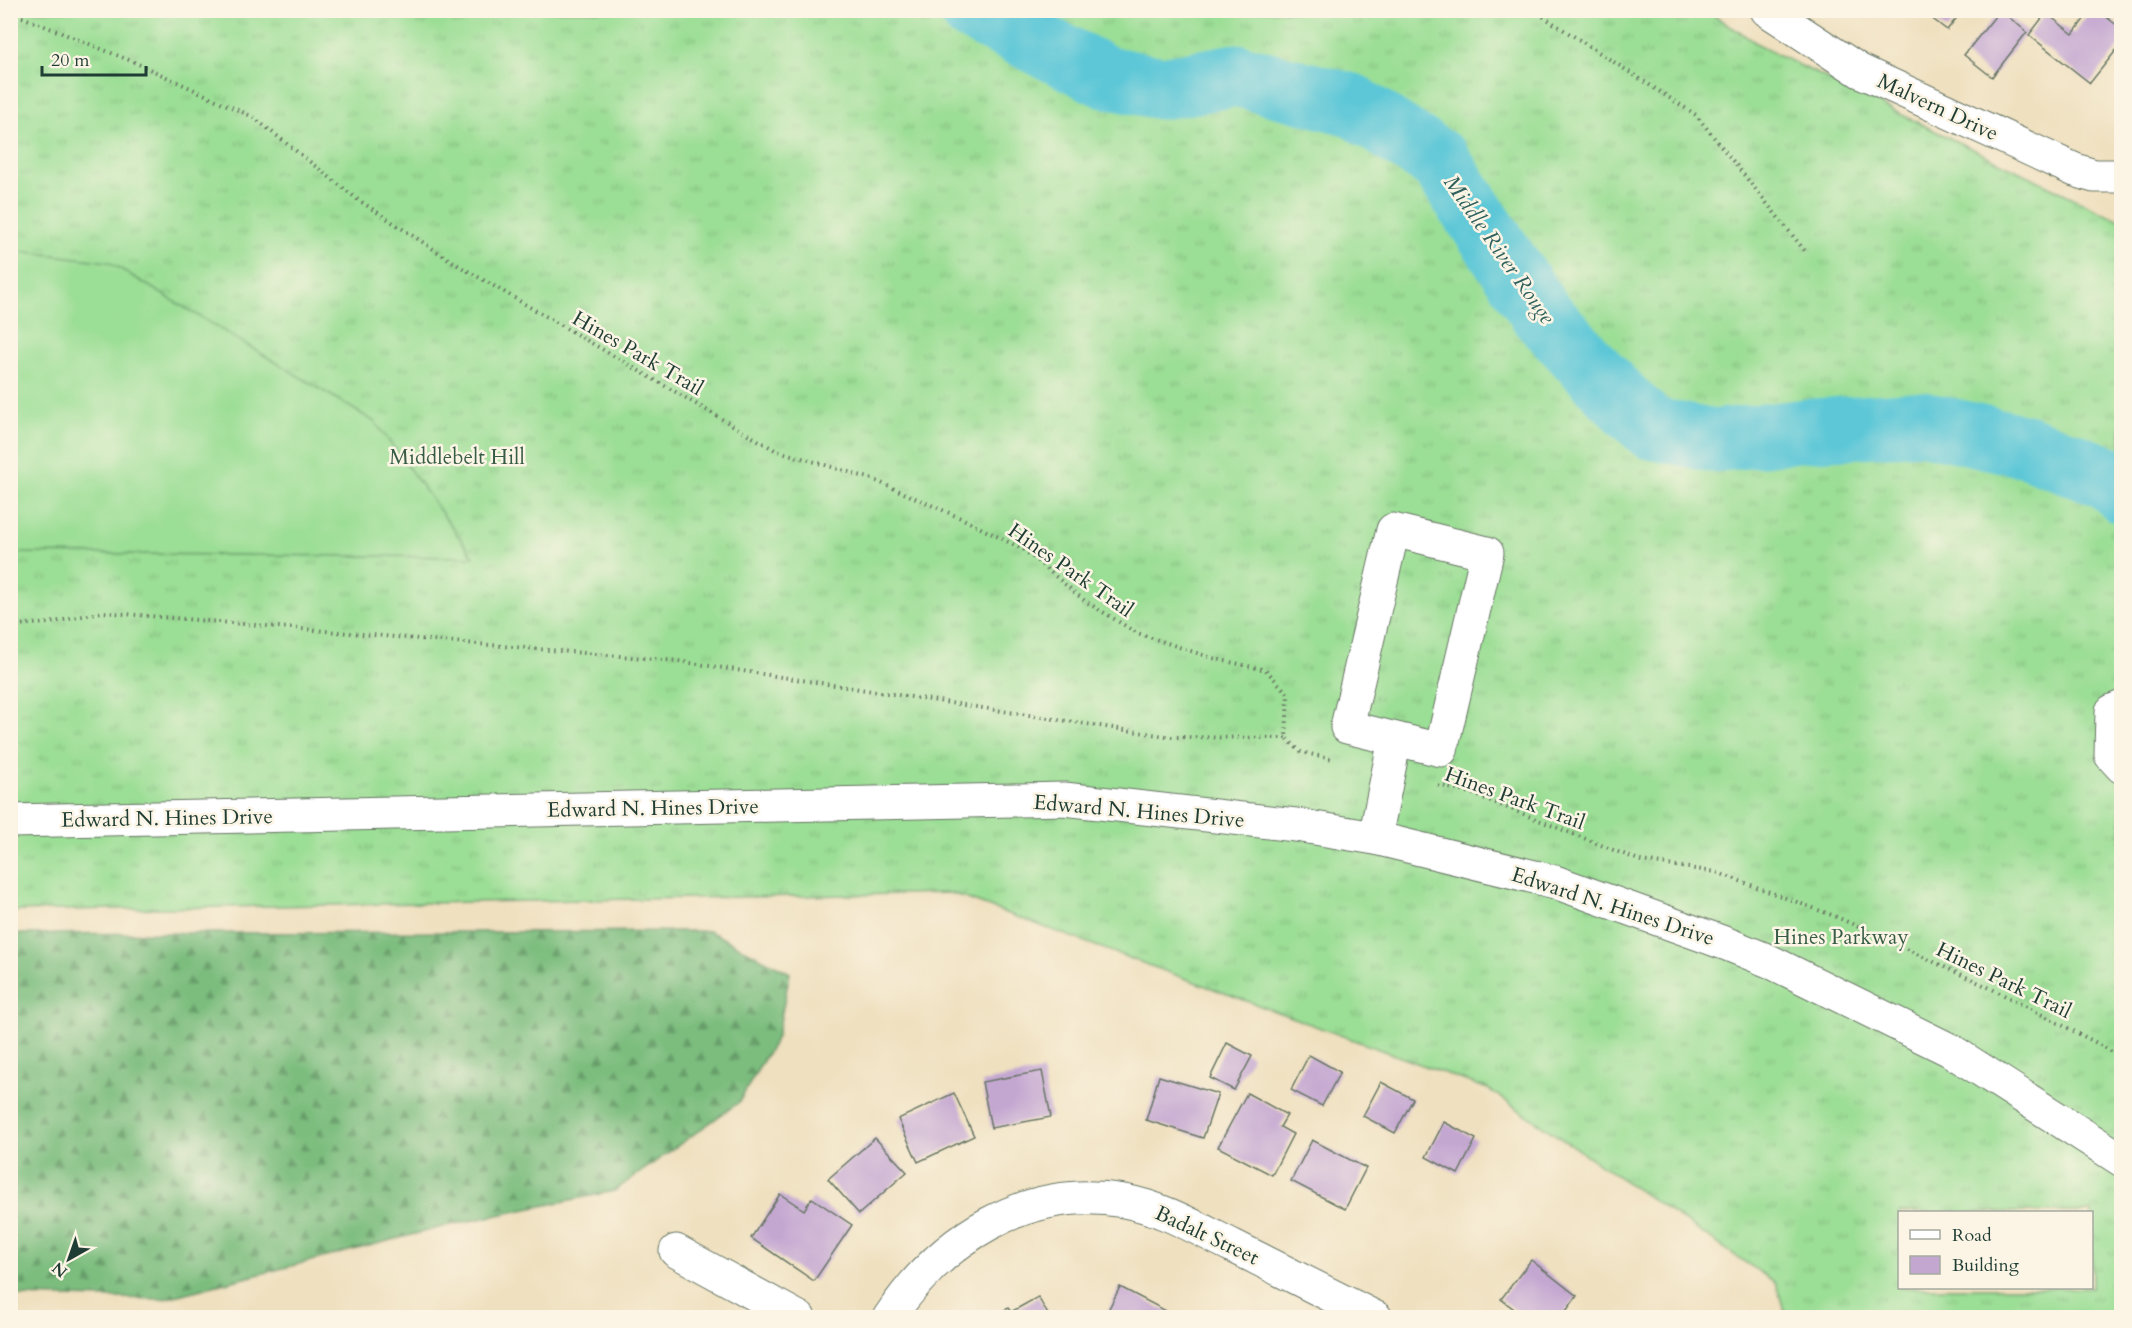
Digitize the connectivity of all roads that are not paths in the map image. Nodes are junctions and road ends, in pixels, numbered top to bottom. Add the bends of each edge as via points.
1 (1767, 10) edge
2 (2121, 176) edge
3 (2121, 707) edge
4 (1395, 739) junction
5 (2121, 767) edge
6 (10, 821) edge
7 (1375, 838) junction
8 (2121, 1160) edge
9 (676, 1251) dead end
10 (799, 1317) edge
11 (889, 1317) edge
12 (1376, 1317) edge

1 - 2 street, Malvern Drive via 1860,71 2075,170 2094,176
3 - 5 street via 2112,711 2111,755
4 - 4 street via 1441,750 1487,553 1393,530 1347,727
4 - 7 street
6 - 7 street, Edward N. Hines Drive via 1064,799 1296,825
7 - 8 street, Edward N. Hines Drive via 1555,882 1769,961 1950,1050
9 - 10 street
11 - 12 street, Badalt Street via 924,1272 952,1245 977,1229 1020,1210 1078,1198 1124,1201 1167,1213

